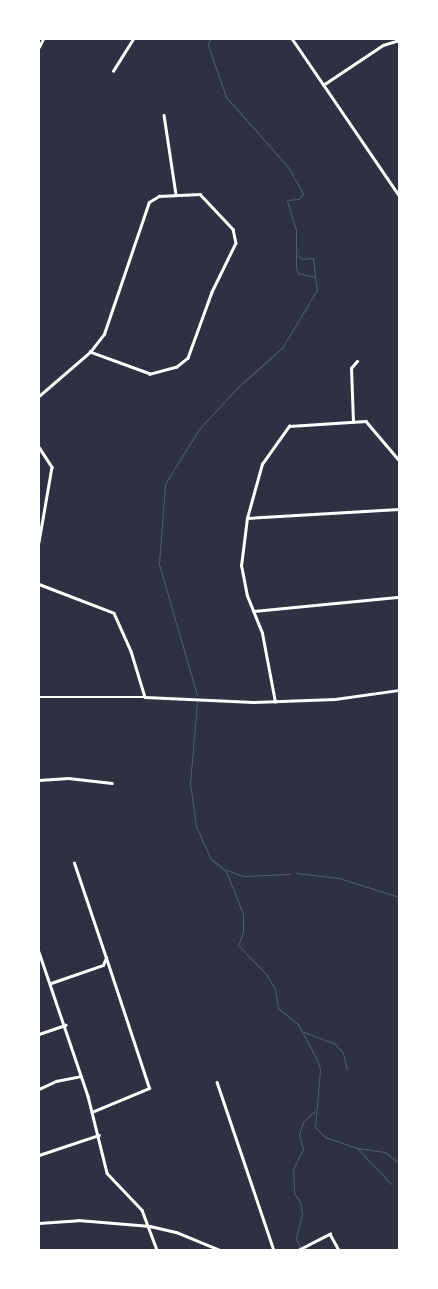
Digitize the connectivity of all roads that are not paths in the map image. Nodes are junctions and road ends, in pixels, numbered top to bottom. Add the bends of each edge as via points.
1 (43, 39) edge
2 (133, 39) edge
3 (292, 39) edge
4 (399, 40) edge
5 (39, 46) edge
6 (113, 71) dead end
7 (323, 84) junction
8 (164, 115) dead end
9 (176, 194) junction
10 (399, 196) edge
11 (90, 352) junction
12 (357, 361) dead end
13 (39, 396) edge
14 (353, 422) junction
15 (39, 447) edge
16 (399, 460) edge
17 (399, 509) edge
18 (247, 518) junction
19 (39, 542) edge
20 (39, 584) edge
21 (399, 596) edge
22 (253, 611) junction
23 (399, 690) edge
24 (39, 697) edge
25 (144, 697) junction
26 (275, 702) junction
27 (39, 780) edge
28 (112, 783) dead end
29 (74, 863) dead end
30 (39, 952) edge
31 (106, 958) junction
32 (50, 983) junction
33 (65, 1025) junction
34 (39, 1034) edge
35 (81, 1076) junction
36 (217, 1082) dead end
37 (39, 1089) edge
38 (92, 1112) junction
39 (100, 1135) junction
40 (39, 1155) edge
41 (39, 1223) edge
42 (150, 1226) junction
43 (157, 1250) edge
44 (220, 1250) edge
45 (274, 1250) edge
46 (298, 1250) edge
47 (339, 1250) edge

1 - 5 street
2 - 6 street
3 - 7 street
4 - 7 street via 383,45
7 - 10 street
8 - 9 street
9 - 11 street via 155,197 149,202 104,334
9 - 11 street via 200,194 233,229 236,239 188,358 177,367 150,374
11 - 13 street
12 - 14 street via 351,368
14 - 16 street via 371,423
14 - 18 street via 286,428 262,464
15 - 19 street via 52,467
17 - 18 street
18 - 22 street via 241,566
20 - 25 street via 114,614 131,651
21 - 22 street
22 - 26 street via 262,633
23 - 26 street
24 - 25 street
25 - 26 street
27 - 28 street via 68,778
29 - 31 street
30 - 32 street
31 - 32 street via 102,965
31 - 38 street via 149,1088
32 - 33 street
33 - 34 street
33 - 35 street
35 - 37 street via 56,1081
35 - 38 street
36 - 45 street
38 - 39 street
39 - 40 street
39 - 42 street via 107,1173 142,1210
41 - 42 street via 78,1220
42 - 43 street
42 - 44 street via 176,1232
46 - 47 street via 330,1234

